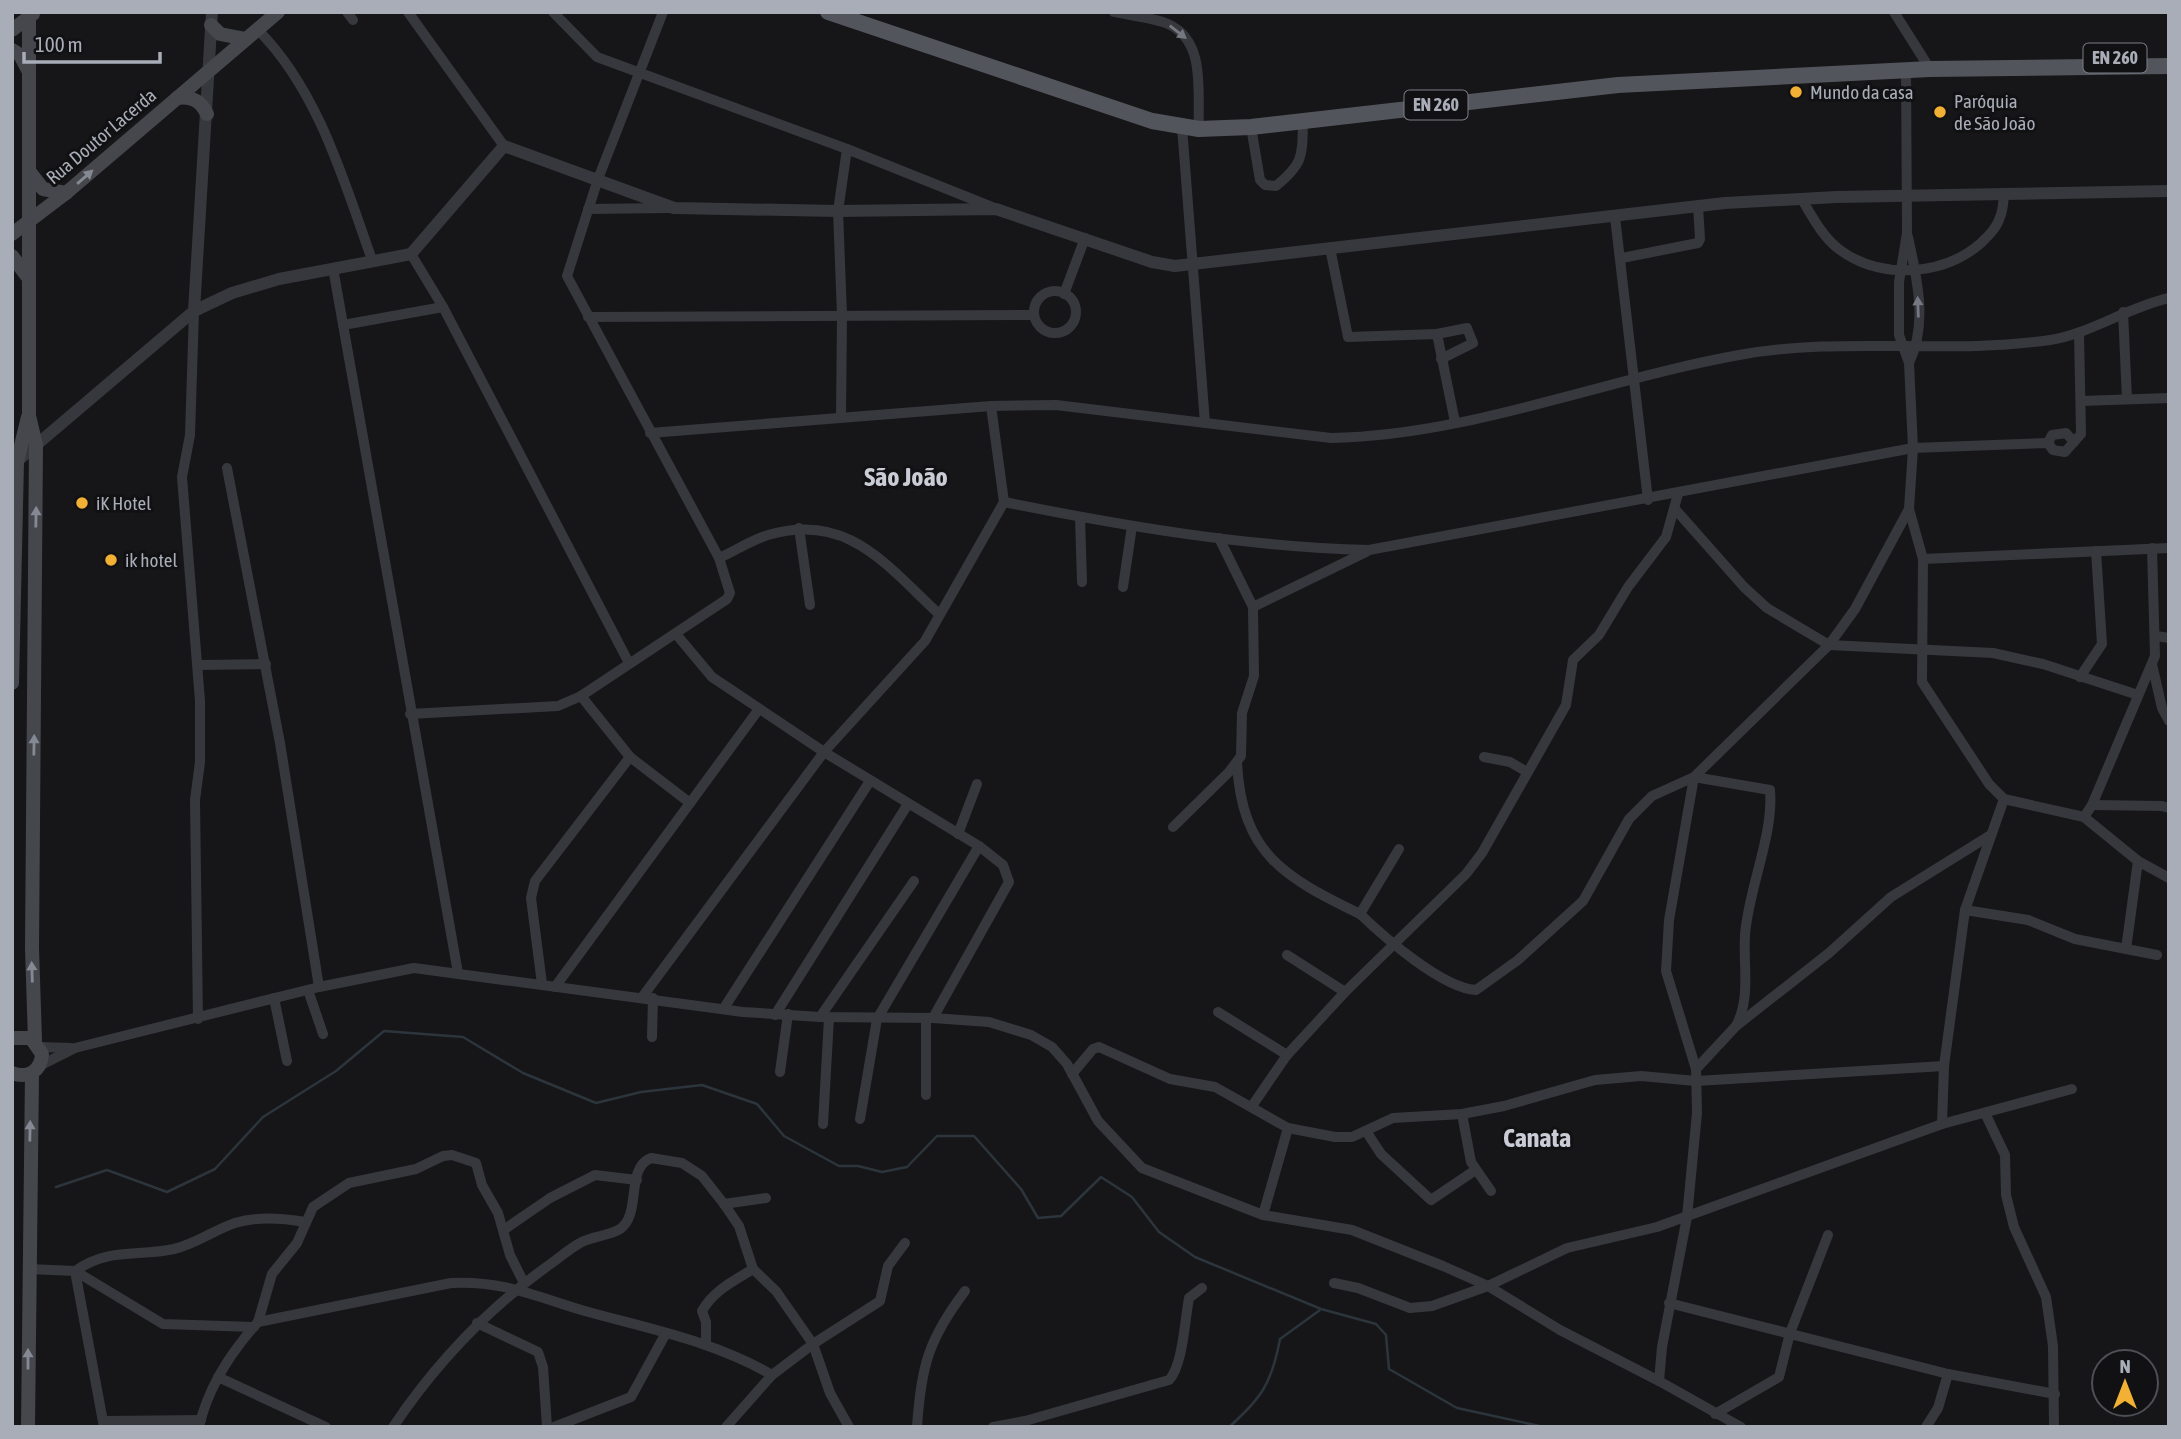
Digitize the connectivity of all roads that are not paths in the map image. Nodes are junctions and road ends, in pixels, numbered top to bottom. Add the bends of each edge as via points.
1 (278, 12) edge
2 (408, 12) edge
3 (552, 12) edge
4 (663, 12) edge
5 (828, 12) edge
6 (1114, 12) edge
7 (1894, 12) edge
8 (31, 14) edge
9 (212, 19) edge
10 (12, 30) edge
11 (252, 34) junction
12 (12, 50) edge
13 (2169, 55) edge
14 (2169, 66) edge
15 (2063, 67) junction
16 (1930, 69) junction
17 (1906, 70) junction
18 (209, 72) junction
19 (639, 75) junction
20 (30, 78) junction
21 (177, 98) junction
22 (207, 114) junction
23 (1303, 122) junction
24 (1182, 127) junction
25 (1251, 127) junction
26 (1199, 129) junction
27 (503, 146) junction
28 (847, 149) junction
29 (29, 170) junction
30 (598, 178) junction
31 (2169, 191) edge
32 (66, 193) junction
33 (1908, 195) junction
34 (2004, 196) junction
35 (1801, 198) junction
36 (1698, 206) junction
37 (674, 208) junction
38 (588, 209) junction
39 (996, 209) junction
40 (838, 211) junction
41 (1615, 218) junction
42 (30, 219) junction
43 (1907, 233) junction
44 (12, 234) edge
45 (1085, 238) junction
46 (1330, 248) junction
47 (411, 254) junction
48 (12, 257) edge
49 (1622, 258) junction
50 (372, 260) junction
51 (1192, 264) junction
52 (333, 268) junction
53 (1915, 270) junction
54 (1900, 271) junction
55 (27, 276) junction
56 (1064, 294) junction
57 (2169, 298) edge
58 (443, 307) junction
59 (194, 311) junction
60 (2123, 312) junction
61 (842, 315) junction
62 (1034, 315) junction
63 (588, 317) junction
64 (343, 325) junction
65 (2079, 333) junction
66 (1437, 334) junction
67 (1918, 344) junction
68 (1900, 345) junction
69 (1441, 359) junction
70 (1909, 363) junction
71 (1634, 378) junction
72 (2169, 398) edge
73 (2127, 399) junction
74 (2081, 401) junction
75 (991, 406) junction
76 (29, 416) junction
77 (841, 417) junction
78 (1455, 422) junction
79 (1205, 423) junction
80 (650, 433) junction
81 (2074, 442) junction
82 (2048, 443) junction
83 (36, 445) junction
84 (1913, 448) junction
85 (15, 464) edge
86 (227, 468) dead end
87 (1678, 494) junction
88 (1648, 500) junction
89 (1004, 502) junction
90 (1675, 509) junction
91 (1909, 509) junction
92 (1080, 517) junction
93 (1132, 526) junction
94 (799, 528) junction
95 (1219, 538) junction
96 (2152, 548) junction
97 (2169, 548) edge
98 (1369, 550) junction
99 (2096, 551) junction
100 (719, 558) junction
101 (1923, 559) junction
102 (1082, 582) dead end
103 (1123, 586) dead end
104 (810, 605) dead end
105 (1253, 607) junction
106 (939, 614) junction
107 (676, 634) junction
108 (2156, 636) junction
109 (2169, 638) edge
110 (1829, 645) junction
111 (1921, 650) junction
112 (629, 663) junction
113 (266, 664) junction
114 (2152, 664) junction
115 (198, 665) junction
116 (2080, 677) junction
117 (12, 683) edge
118 (2139, 693) junction
119 (581, 696) junction
120 (2159, 698) junction
121 (759, 709) junction
122 (410, 714) junction
123 (2169, 721) edge
124 (824, 752) junction
125 (630, 757) junction
126 (1484, 757) dead end
127 (1237, 763) junction
128 (1527, 772) junction
129 (1694, 777) junction
130 (870, 780) junction
131 (977, 784) dead end
132 (2004, 799) junction
133 (690, 803) junction
134 (908, 804) junction
135 (2092, 805) junction
136 (2169, 808) edge
137 (2084, 817) junction
138 (1172, 827) dead end
139 (958, 834) junction
140 (1989, 836) junction
141 (979, 846) junction
142 (1399, 849) dead end
143 (2138, 861) junction
144 (2169, 878) edge
145 (914, 881) dead end
146 (1965, 910) junction
147 (1360, 914) junction
148 (1394, 947) junction
149 (2126, 949) junction
150 (1287, 955) dead end
151 (2157, 955) dead end
152 (458, 974) junction
153 (542, 984) junction
154 (319, 987) junction
155 (555, 987) junction
156 (308, 990) junction
157 (1345, 992) junction
158 (648, 997) junction
159 (274, 998) junction
160 (724, 1008) junction
161 (1218, 1012) dead end
162 (788, 1014) junction
163 (775, 1015) junction
164 (824, 1018) junction
165 (930, 1018) junction
166 (198, 1019) junction
167 (877, 1019) junction
168 (1736, 1026) junction
169 (323, 1034) dead end
170 (652, 1037) dead end
171 (12, 1038) edge
172 (37, 1044) junction
173 (75, 1048) junction
174 (1287, 1055) junction
175 (287, 1061) dead end
176 (1944, 1066) junction
177 (1696, 1069) junction
178 (36, 1070) junction
179 (780, 1072) dead end
180 (12, 1073) edge
181 (1072, 1074) junction
182 (1696, 1081) junction
183 (2072, 1089) dead end
184 (926, 1095) dead end
185 (1252, 1106) junction
186 (1985, 1112) junction
187 (1462, 1114) junction
188 (860, 1119) dead end
189 (823, 1124) dead end
190 (1942, 1124) junction
191 (1289, 1128) junction
192 (1366, 1131) junction
193 (1474, 1171) junction
194 (637, 1180) junction
195 (1491, 1191) dead end
196 (766, 1198) dead end
197 (724, 1204) junction
198 (1263, 1215) junction
199 (1687, 1217) junction
200 (305, 1222) junction
201 (505, 1229) junction
202 (1828, 1235) dead end
203 (905, 1243) dead end
204 (28, 1269) junction
205 (753, 1269) junction
206 (75, 1271) junction
207 (1334, 1283) dead end
208 (520, 1286) junction
209 (1488, 1286) junction
210 (1202, 1288) dead end
211 (965, 1291) dead end
212 (1669, 1303) junction
213 (477, 1323) junction
214 (256, 1324) junction
215 (666, 1333) junction
216 (1790, 1333) junction
217 (706, 1343) junction
218 (813, 1344) junction
219 (1948, 1374) junction
220 (772, 1375) junction
221 (218, 1377) junction
222 (1659, 1381) junction
223 (2055, 1394) junction
224 (1714, 1414) junction
225 (104, 1424) edge
226 (200, 1424) edge
227 (28, 1427) edge
228 (327, 1427) edge
229 (393, 1427) edge
230 (547, 1427) edge
231 (554, 1427) edge
232 (726, 1427) edge
233 (849, 1427) edge
234 (917, 1427) edge
235 (993, 1427) edge
236 (1741, 1427) edge
237 (1926, 1427) edge
238 (2054, 1427) edge

1 - 11 main road, Rua Doutor Lacerda
2 - 27 street
3 - 19 street via 591,53
4 - 19 street
5 - 24 main road, EN 260 via 1044,86
6 -> 26 street via 1165,23 1189,41 1196,54
7 - 16 street
8 - 10 main road
8 - 20 main road
9 - 11 main road via 227,37
9 - 18 street
11 - 18 main road, Rua Doutor Lacerda
11 - 50 street via 293,71
12 - 20 main road via 26,62
13 - 15 main road, EN 260 via 2100,59
14 - 15 main road, EN 260
15 - 16 main road, EN 260
16 - 17 main road, EN 260
17 - 23 main road, EN 260 via 1618,85
17 - 33 street
18 - 21 main road, Rua Doutor Lacerda
18 - 22 street
19 - 28 street
19 - 30 street
20 - 29 main road
21 - 22 main road via 194,99
32 -> 21 main road, Rua Doutor Lacerda
22 - 59 street
23 - 25 main road, EN 260
23 - 25 street via 1302,160 1276,186 1260,180
24 - 26 main road, EN 260
24 - 51 street
25 - 26 main road, EN 260
27 - 30 street
27 - 47 street
28 - 39 street
28 - 40 street
29 - 32 main road via 43,189
29 - 42 main road
30 - 37 street
30 - 38 street
31 - 34 street
32 - 42 main road, Rua Doutor Lacerda
33 - 34 street
33 - 35 street
33 - 43 street
34 - 53 street via 2000,218 1972,251 1952,263
35 - 36 street
35 - 54 street via 1838,249 1857,260
36 - 41 street
36 - 49 street via 1698,243
37 - 38 street
37 - 40 street
38 - 63 street via 567,276
39 - 40 street
39 - 45 street
40 - 61 street
41 - 46 street
41 - 49 street
42 - 44 main road, Rua Doutor Lacerda
42 - 55 main road
43 - 53 street
43 - 54 street
45 - 51 street via 1152,262
45 - 56 street
46 - 51 street
46 - 66 street via 1348,337
47 - 50 street
47 - 58 street
48 - 55 main road
49 - 71 street
50 - 52 street
51 - 79 street
52 - 59 street via 232,293
52 - 64 street
53 - 54 street
67 -> 53 street
54 - 68 street
55 - 76 main road
56 - 62 street via 1046,293 1034,307
56 - 62 street via 1075,310 1073,322 1064,331 1046,331
57 - 60 street
58 - 64 street
58 - 112 street
59 - 83 street
59 - 115 street via 190,435 182,477
60 - 65 street
60 - 73 street
61 - 62 street
61 - 63 street
61 - 77 street
63 - 80 street
64 - 122 street
65 - 67 street via 2010,344
65 - 74 street
66 - 69 street
66 - 69 street via 1467,328 1473,343
67 - 68 street
67 - 70 street
68 - 70 street
68 - 71 street via 1783,347
69 - 78 street
70 - 84 street
71 - 78 street
71 - 88 street
72 - 73 street
73 - 74 street
74 - 81 street via 2081,434
75 - 77 street
75 - 79 street via 1056,405
75 - 89 street
76 - 83 main road
76 - 85 main road
77 - 80 street
78 - 79 street via 1370,437 1331,438
80 - 100 street
81 - 82 street via 2065,452 2053,450
81 - 82 street via 2066,433 2059,433
82 - 84 street
83 - 85 street
172 -> 83 main road via 32,948
84 - 87 street
84 - 91 street
85 - 117 main road
86 - 113 street
87 - 88 street
87 - 90 street
88 - 98 street
89 - 92 street
89 - 106 street
90 - 110 street via 1759,601
90 - 128 street via 1656,553 1628,587 1599,635 1573,660 1566,705
91 - 101 street
91 - 110 street via 1855,609
92 - 93 street
92 - 102 street
93 - 95 street
93 - 103 street
94 - 100 street via 765,536
94 - 104 street
94 - 106 street via 840,534 865,548
95 - 98 street
95 - 105 street
96 - 97 street
96 - 99 street
96 - 108 street
98 - 105 street
99 - 101 street
99 - 116 street via 2102,644
100 - 107 street via 730,584 727,599
101 - 111 street
105 - 127 street via 1254,676 1242,713
106 - 124 street via 917,650
107 - 112 street
107 - 121 street via 712,677
108 - 109 street
108 - 114 street
110 - 111 street
110 - 129 street
111 - 116 street via 1993,653
111 - 132 street via 1922,682 1989,784
112 - 119 street
113 - 115 street
113 - 154 street
114 - 118 street
114 - 120 street
115 - 166 street
116 - 118 street
118 - 120 street
118 - 135 street
119 - 122 street via 558,706 527,710
119 - 125 street
120 - 123 street
121 - 124 street
121 - 133 street
122 - 152 street
124 - 130 street
124 - 158 street
125 - 133 street
125 - 153 street via 535,881 531,898
126 - 128 street via 1510,762
127 - 138 street
127 - 147 street via 1242,809 1270,859 1303,885
128 - 148 street via 1474,863
129 - 148 street via 1664,789 1639,807 1583,901 1485,986 1469,990
129 - 168 street via 1770,790 1746,923 1745,1005
129 - 177 street via 1669,920 1667,971
130 - 134 street
130 - 160 street
131 - 139 street
132 - 137 street
132 - 140 street
133 - 155 street
134 - 139 street
134 - 163 street
135 - 136 street
135 - 137 street
137 - 143 street
139 - 141 street
140 - 146 street
140 - 168 street via 1891,897
141 - 165 street via 1003,865 1009,882
141 - 167 street
142 - 147 street
143 - 144 street
143 - 149 street
145 - 164 street
146 - 149 street via 2028,920 2075,939
146 - 176 street
147 - 148 street
148 - 157 street
149 - 151 street
150 - 157 street
152 - 153 street
152 - 154 street via 414,968
153 - 155 street
154 - 156 street
155 - 158 street
156 - 159 street
156 - 169 street
157 - 174 street
158 - 160 street
158 - 170 street
159 - 166 street
159 - 175 street
160 - 163 street
161 - 174 street
162 - 163 street
162 - 164 street
162 - 179 street
164 - 167 street
164 - 189 street
165 - 167 street
165 - 181 street via 989,1022 1031,1035 1052,1047
165 - 184 street
166 - 173 street
167 - 188 street
168 - 177 street
171 - 172 main road via 22,1036
172 - 173 street
172 - 178 main road
173 - 178 street
174 - 185 street
176 - 182 street
176 - 190 street
177 - 182 street
178 - 180 main road via 24,1076
204 -> 178 main road
181 - 185 street via 1099,1047 1156,1074 1215,1087
181 - 198 street via 1098,1121 1142,1168
182 - 187 street via 1641,1076 1595,1080
182 - 199 street
183 - 186 street
185 - 191 street
186 - 190 street
186 - 223 street via 2004,1155 2006,1195 2014,1227 2046,1297
187 - 192 street via 1392,1118
187 - 193 street
190 - 199 street
191 - 192 street via 1335,1137
191 - 198 street
192 - 193 street via 1381,1154 1431,1200
193 - 195 street
194 - 197 street via 644,1160 672,1159 702,1176
194 - 201 street via 595,1175
194 - 208 street via 620,1228 578,1244
196 - 197 street
197 - 205 street via 739,1226
198 - 209 street via 1363,1234
199 - 209 street via 1567,1248
199 - 212 street
200 - 201 street via 313,1207 349,1183 416,1169 453,1155 476,1163
200 - 206 street via 271,1218 235,1223 179,1248 112,1253
200 - 214 street via 297,1243 272,1274
201 - 208 street
202 - 216 street
203 - 218 street via 888,1266 880,1301
204 - 206 street
227 -> 204 main road
205 - 217 street via 705,1306
205 - 218 street via 774,1289
206 - 214 street via 163,1324
206 - 225 street
207 - 209 street via 1395,1304 1423,1308
208 - 213 street
208 - 214 street via 451,1283
208 - 215 street
209 - 222 street
210 - 235 street via 1189,1298 1181,1346 1169,1380
211 - 234 street via 926,1359 920,1377
212 - 216 street
212 - 222 street
213 - 229 street via 418,1390
213 - 230 street via 538,1352
214 - 221 street
215 - 217 street
215 - 231 street via 631,1397
216 - 219 street
216 - 224 street via 1777,1379
217 - 220 street
218 - 220 street
218 - 233 street via 830,1393
219 - 223 street
219 - 237 street
220 - 232 street
221 - 226 street
221 - 228 street
222 - 224 street
223 - 238 street
224 - 236 street
225 - 226 street

